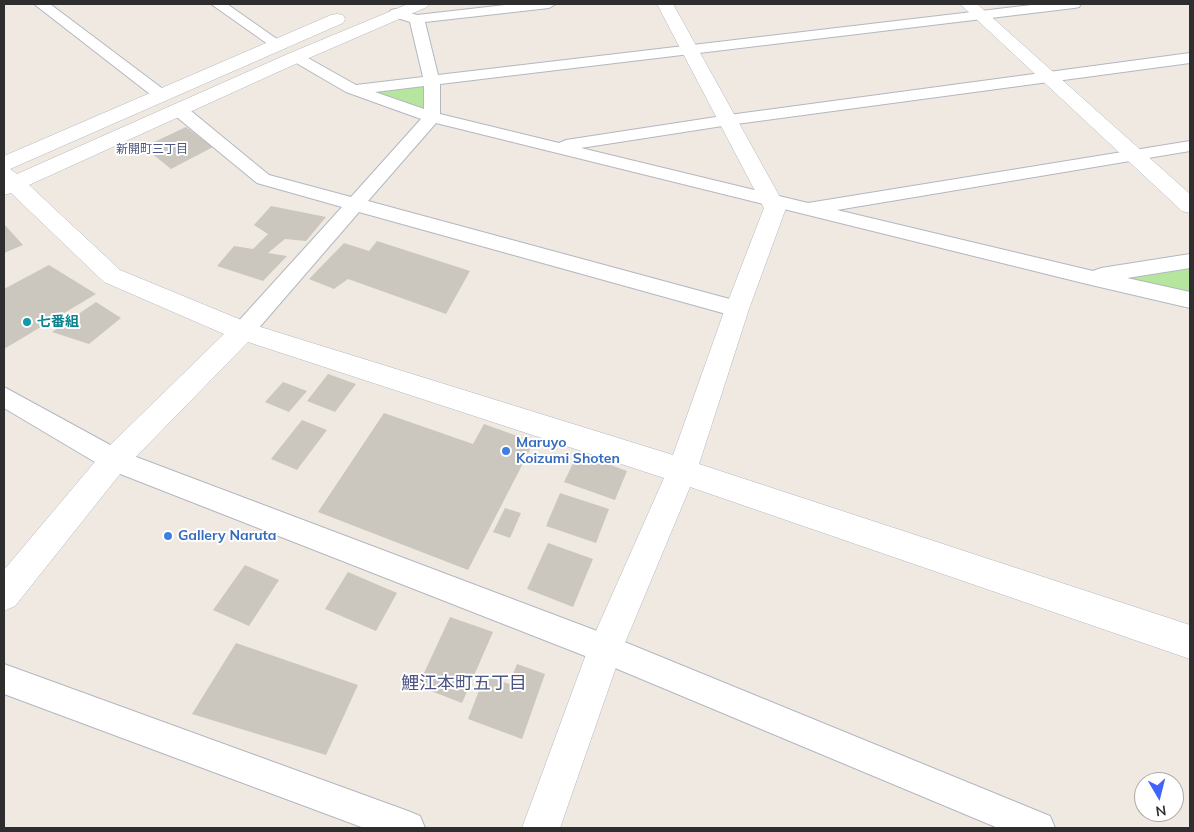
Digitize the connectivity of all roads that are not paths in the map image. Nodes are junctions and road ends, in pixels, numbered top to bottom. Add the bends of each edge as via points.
1 (40, 4) edge
2 (218, 4) edge
3 (549, 4) edge
4 (665, 4) edge
5 (1074, 4) edge
6 (974, 9) edge
7 (356, 11) dead end
8 (419, 11) edge
9 (278, 44) junction
10 (691, 50) junction
11 (296, 57) junction
12 (1190, 58) edge
13 (1051, 78) junction
14 (432, 80) junction
15 (352, 89) junction
16 (161, 94) junction
17 (179, 110) junction
18 (432, 117) junction
19 (729, 120) junction
20 (1190, 146) edge
21 (553, 147) junction
22 (1135, 154) junction
23 (6, 178) edge
24 (771, 200) junction
25 (354, 204) junction
26 (1190, 206) edge
27 (806, 208) junction
28 (1190, 261) edge
29 (1087, 278) junction
30 (1190, 300) edge
31 (737, 309) junction
32 (243, 331) junction
33 (4, 397) edge
34 (114, 460) junction
35 (682, 472) junction
36 (4, 595) edge
37 (1190, 642) edge
38 (605, 648) junction
39 (4, 679) edge
40 (408, 828) edge
41 (541, 828) edge
42 (1038, 828) edge

1 - 16 street
2 - 9 street
3 - 8 street
4 - 10 street
5 - 6 street
6 - 10 street
6 - 13 street
7 - 9 street
8 - 11 street via 396,13
8 - 14 street
9 - 16 street
10 - 14 street
10 - 19 street
11 - 15 street
11 - 17 street
12 - 13 street
13 - 19 street
13 - 22 street
14 - 15 street
14 - 18 street
15 - 18 street
16 - 23 street
17 - 23 street
17 - 25 street via 263,179
18 - 21 street
18 - 25 street
19 - 21 street
19 - 24 street
20 - 22 street
21 - 24 street
22 - 26 street
22 - 27 street
23 - 32 street via 112,276
24 - 27 street
24 - 31 street via 775,208
25 - 31 street
25 - 32 street
27 - 29 street
28 - 29 street
29 - 30 street
31 - 35 street
32 - 34 street
32 - 35 street
33 - 34 street
34 - 36 street
34 - 38 street
35 - 37 street
35 - 38 street
38 - 41 street
38 - 42 street
39 - 40 street

